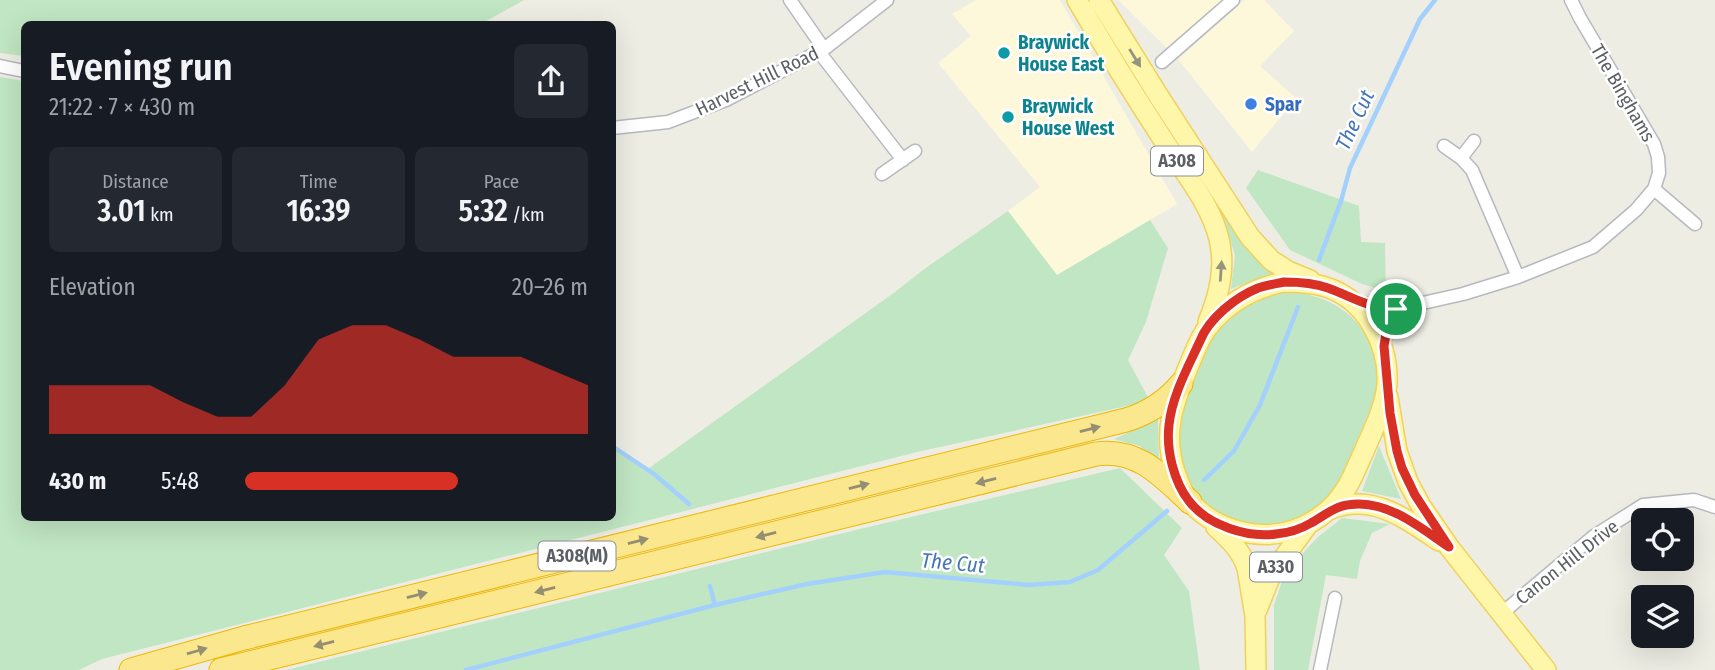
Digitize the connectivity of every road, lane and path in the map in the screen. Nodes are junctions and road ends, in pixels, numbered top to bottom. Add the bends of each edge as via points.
1 (790, 0) edge
2 (887, 0) edge
3 (1077, 0) edge
4 (1099, 0) edge
5 (1233, 0) edge
6 (1571, 0) edge
7 (821, 50) junction
8 (1162, 62) dead end
9 (0, 66) edge
10 (21, 70) edge
11 (616, 128) edge
12 (1474, 141) dead end
13 (1444, 146) dead end
14 (915, 151) dead end
15 (1461, 158) junction
16 (904, 160) junction
17 (882, 174) dead end
18 (1654, 190) junction
19 (1695, 224) dead end
20 (1518, 277) junction
21 (1332, 290) junction
22 (1396, 309) junction
23 (1202, 336) junction
24 (1384, 354) junction
25 (1387, 383) junction
26 (1181, 384) junction
27 (1192, 505) junction
28 (1715, 507) edge
29 (1329, 510) junction
30 (1308, 525) junction
31 (1449, 547) junction
32 (1335, 598) dead end
33 (1502, 614) junction
34 (1255, 616) junction
35 (1539, 668) edge
36 (131, 670) edge
37 (221, 670) edge
38 (1255, 670) edge
39 (1320, 670) edge

1 - 7 street
2 - 7 street, Harvest Hill Road
23 -> 3 main road, A308 via 1222,273 1216,226
4 -> 21 main road, A308 via 1256,245 1280,265
5 - 8 street
6 - 18 street, The Binghams via 1654,144 1659,173
7 - 11 street, Harvest Hill Road via 726,100 668,122
7 - 16 street
9 - 10 street
12 - 15 street
13 - 15 street
14 - 16 street
15 - 20 street via 1472,170
16 - 17 street
18 - 19 street
18 - 20 street via 1592,247
20 - 22 street
21 - 22 street via 1369,305
21 - 23 main road via 1284,282 1259,288 1229,307
21 - 24 main road via 1365,315
22 - 24 street via 1388,321
23 - 26 main road
24 - 25 main road
25 - 29 main road via 1381,412 1353,475
25 - 31 main road via 1402,468
26 - 27 main road via 1171,413 1170,454
36 -> 26 highway, A308(M) via 1126,420 1160,405
27 - 30 main road via 1214,522 1250,534 1278,534
27 - 34 main road, A330 via 1241,554
27 -> 37 highway, A308(M) via 1136,459 1113,452 1096,454
28 - 33 street, Canon Hill Drive via 1694,500 1643,505 1594,536
29 - 30 main road
29 - 31 main road via 1346,505 1381,506
30 - 34 main road, A330 via 1271,575
31 - 33 main road
32 - 39 street
33 - 35 main road
34 - 38 main road, A330

